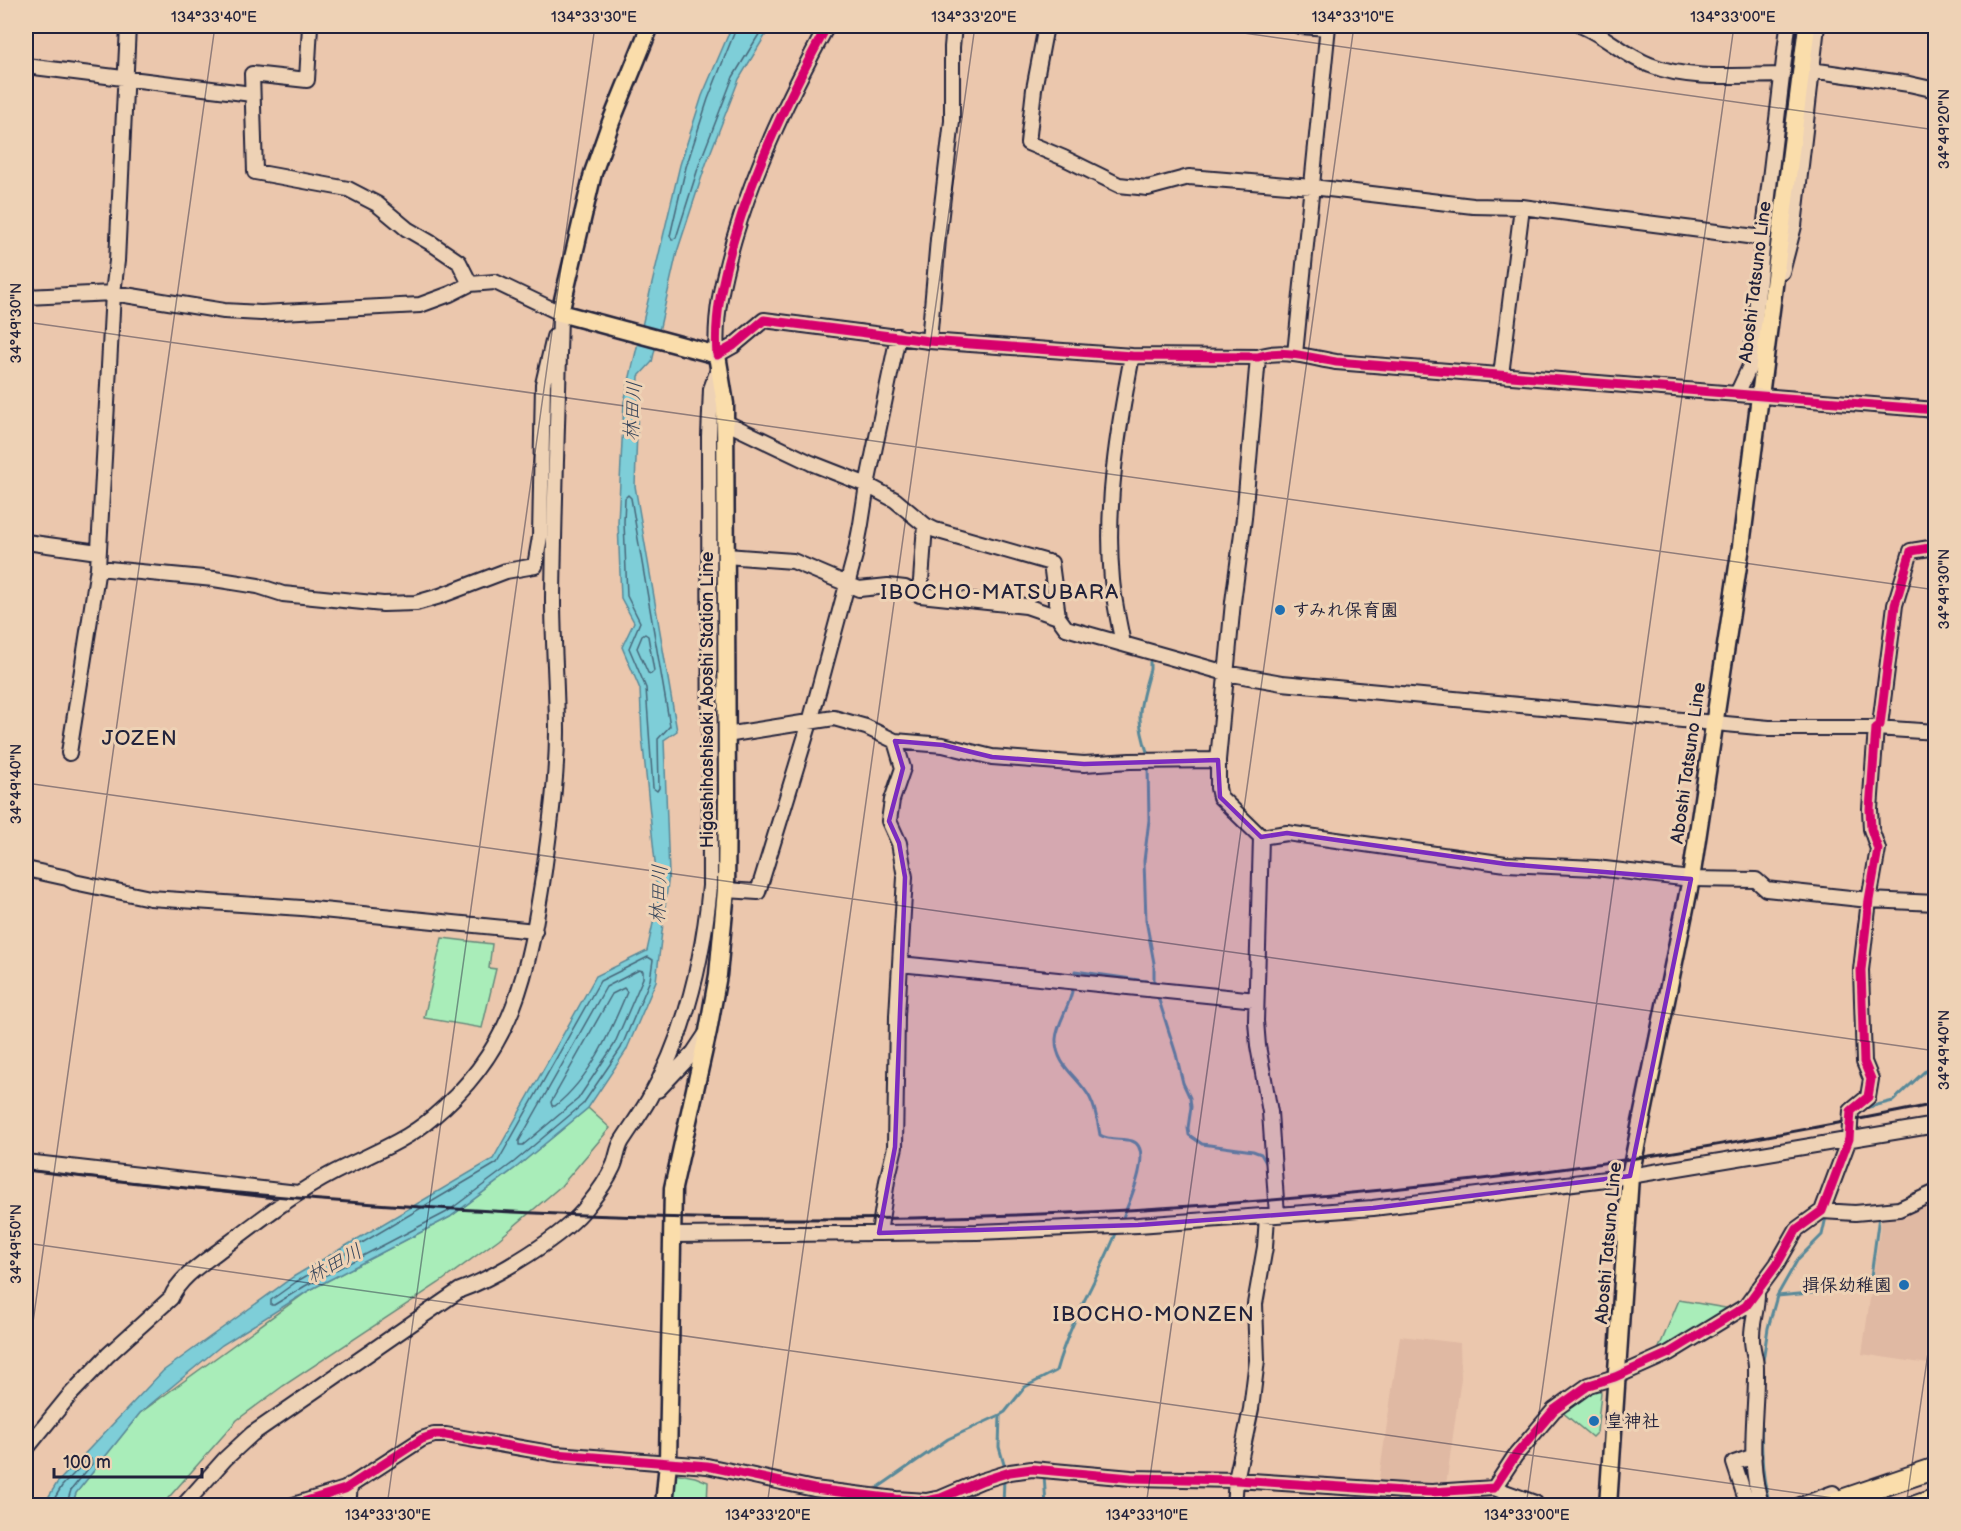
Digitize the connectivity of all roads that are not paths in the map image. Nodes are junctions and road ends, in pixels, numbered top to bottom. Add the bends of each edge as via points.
1 (128, 26) edge
2 (310, 26) edge
3 (650, 26) edge
4 (827, 26) edge
5 (954, 26) edge
6 (1046, 26) edge
7 (1300, 26) edge
8 (1582, 26) edge
9 (1788, 26) edge
10 (1807, 26) edge
11 (1817, 26) edge
12 (1328, 27) edge
13 (26, 66) edge
14 (1812, 70) junction
15 (1783, 75) junction
16 (124, 78) junction
17 (1935, 90) edge
18 (252, 94) junction
19 (1312, 187) junction
20 (1522, 207) junction
21 (1763, 238) junction
22 (470, 284) junction
23 (113, 293) junction
24 (26, 297) edge
25 (1773, 302) junction
26 (560, 313) junction
27 (898, 336) junction
28 (929, 341) junction
29 (1294, 354) junction
30 (1132, 356) junction
31 (1258, 357) junction
32 (718, 361) junction
33 (1501, 375) junction
34 (1737, 393) junction
35 (1760, 396) junction
36 (1935, 410) edge
37 (725, 422) junction
38 (867, 485) junction
39 (926, 525) junction
40 (26, 542) edge
41 (1935, 547) edge
42 (99, 552) junction
43 (726, 556) junction
44 (98, 568) junction
45 (846, 585) junction
46 (920, 595) junction
47 (1058, 617) junction
48 (1124, 644) junction
49 (1227, 673) junction
50 (810, 722) junction
51 (1714, 723) junction
52 (1876, 728) junction
53 (1935, 732) edge
54 (726, 735) junction
55 (894, 741) junction
56 (69, 753) dead end
57 (1218, 760) junction
58 (1261, 837) junction
59 (26, 869) edge
60 (1691, 879) junction
61 (726, 890) junction
62 (1869, 900) junction
63 (1935, 903) edge
64 (535, 931) junction
65 (900, 964) junction
66 (1256, 1000) junction
67 (708, 1031) junction
68 (650, 1098) junction
69 (1935, 1125) edge
70 (1849, 1139) junction
71 (26, 1162) edge
72 (1630, 1176) junction
73 (1935, 1192) edge
74 (298, 1193) junction
75 (1826, 1212) junction
76 (1272, 1215) junction
77 (879, 1233) junction
78 (672, 1235) junction
79 (1757, 1290) junction
80 (1615, 1377) junction
81 (26, 1449) edge
82 (1754, 1456) junction
83 (668, 1462) junction
84 (1935, 1463) edge
85 (1935, 1468) edge
86 (1236, 1480) junction
87 (1935, 1483) edge
88 (350, 1485) junction
89 (1494, 1488) junction
90 (1404, 1491) junction
91 (1935, 1499) edge
92 (183, 1506) edge
93 (290, 1506) edge
94 (348, 1506) edge
95 (664, 1506) edge
96 (1234, 1506) edge
97 (1404, 1506) edge
98 (1535, 1506) edge
99 (1608, 1506) edge
100 (1748, 1506) edge
101 (1762, 1506) edge
102 (1798, 1506) edge
103 (1824, 1506) edge
104 (1867, 1506) edge
105 (1916, 1506) edge

1 - 16 street
2 - 18 street via 308,80 252,74
3 - 26 main road via 593,173
4 - 32 street via 764,152 745,202 721,284
5 - 28 street via 952,121
6 - 19 street via 1028,144 1119,185 1148,188 1189,177
7 - 12 street
8 - 15 street via 1651,66 1724,76
9 - 15 street
10 - 25 main road, Aboshi Tatsuno Line
11 - 14 street
12 - 19 street
13 - 16 street
14 - 17 street
14 - 25 street via 1794,226
15 - 21 street
16 - 18 street
16 - 23 street
18 - 22 street via 255,172 348,189 377,204 407,229 459,262
19 - 20 street via 1473,206
19 - 29 street
20 - 21 street
20 - 33 street
21 - 34 street via 1751,363
22 - 23 street via 420,305 261,313
22 - 26 street via 495,282
23 - 24 street
23 - 42 street
25 - 35 main road, Aboshi Tatsuno Line
26 - 32 main road
26 - 44 street via 543,384 540,537 535,566 506,571 416,603 383,604 283,594 214,579
26 - 64 street via 553,600 557,733 551,821
27 - 28 street
27 - 32 street via 764,320
27 - 38 street
28 - 30 street
29 - 31 street
29 - 33 street via 1336,362
30 - 31 street
30 - 48 street via 1113,469 1111,527 1112,580
31 - 49 street
32 - 37 main road, Higashihashisaki Aboshi Station Line
32 - 68 street via 711,389 709,436 710,886 706,930 676,1041
33 - 34 street
34 - 35 street
35 - 36 street
35 - 51 main road, Aboshi Tatsuno Line
37 - 38 street
37 - 43 main road, Higashihashisaki Aboshi Station Line
38 - 39 street via 895,500
38 - 45 street
39 - 46 street
39 - 47 street via 1052,563
40 - 42 street
41 - 52 street via 1911,551 1906,561 1894,605 1880,725
42 - 44 street
43 - 45 street via 793,561
43 - 54 main road, Higashihashisaki Aboshi Station Line
44 - 56 street
45 - 46 street via 859,589 905,588
45 - 50 street
46 - 47 street via 1026,606
47 - 48 street via 1066,628
48 - 49 street
49 - 51 street via 1282,683
49 - 57 street
50 - 54 street
50 - 55 street via 834,718 866,727
50 - 61 street via 758,892
51 - 52 street via 1769,728
51 - 60 main road, Aboshi Tatsuno Line
52 - 53 street
52 - 62 street via 1870,809 1878,849
54 - 61 main road, Higashihashisaki Aboshi Station Line
55 - 57 street via 944,745 992,757 1084,764
55 - 65 street via 903,768 889,821 899,843 905,877
57 - 58 street via 1220,797
58 - 60 street via 1287,833 1506,864 1596,868
58 - 66 street
59 - 64 street via 150,898 302,908
60 - 62 street via 1756,880 1766,889
60 - 72 main road, Aboshi Tatsuno Line
61 - 67 main road, Higashihashisaki Aboshi Station Line
62 - 63 street
62 - 70 street via 1861,970 1864,1062 1871,1079 1868,1097 1851,1112
64 - 74 street via 507,1026 466,1086 430,1120 392,1146
65 - 66 street
65 - 77 street via 895,1147
66 - 76 street via 1258,1046 1270,1112
67 - 68 street via 694,1052
67 - 78 main road, Higashihashisaki Aboshi Station Line via 673,1188
68 - 92 street via 587,1207 557,1235 481,1282 460,1290 252,1434
69 - 70 street
70 - 72 street
70 - 75 street
71 - 74 street
72 - 76 street via 1373,1208
72 - 80 main road, Aboshi Tatsuno Line
73 - 75 street via 1899,1209
74 - 81 street via 174,1290 171,1298 69,1396
75 - 79 street via 1797,1229
76 - 77 street via 1138,1225
76 - 86 street via 1255,1304 1257,1360 1251,1409
77 - 78 street
78 - 83 main road, Higashihashisaki Aboshi Station Line
79 - 80 street via 1746,1306 1710,1329
79 - 82 street via 1751,1337 1756,1367
80 - 89 street via 1589,1385 1554,1410
80 - 99 main road, Aboshi Tatsuno Line
82 - 100 street via 1734,1463
82 - 101 street
83 - 86 street via 739,1472 814,1489 926,1501 1010,1472 1032,1469 1161,1480
83 - 88 street via 555,1454 446,1435 422,1439
83 - 95 main road, Higashihashisaki Aboshi Station Line
84 - 102 street
85 - 103 highway
86 - 90 street
86 - 96 street
87 - 104 highway
88 - 93 street
88 - 94 street
89 - 90 street
89 - 98 street
90 - 97 street
91 - 105 highway

